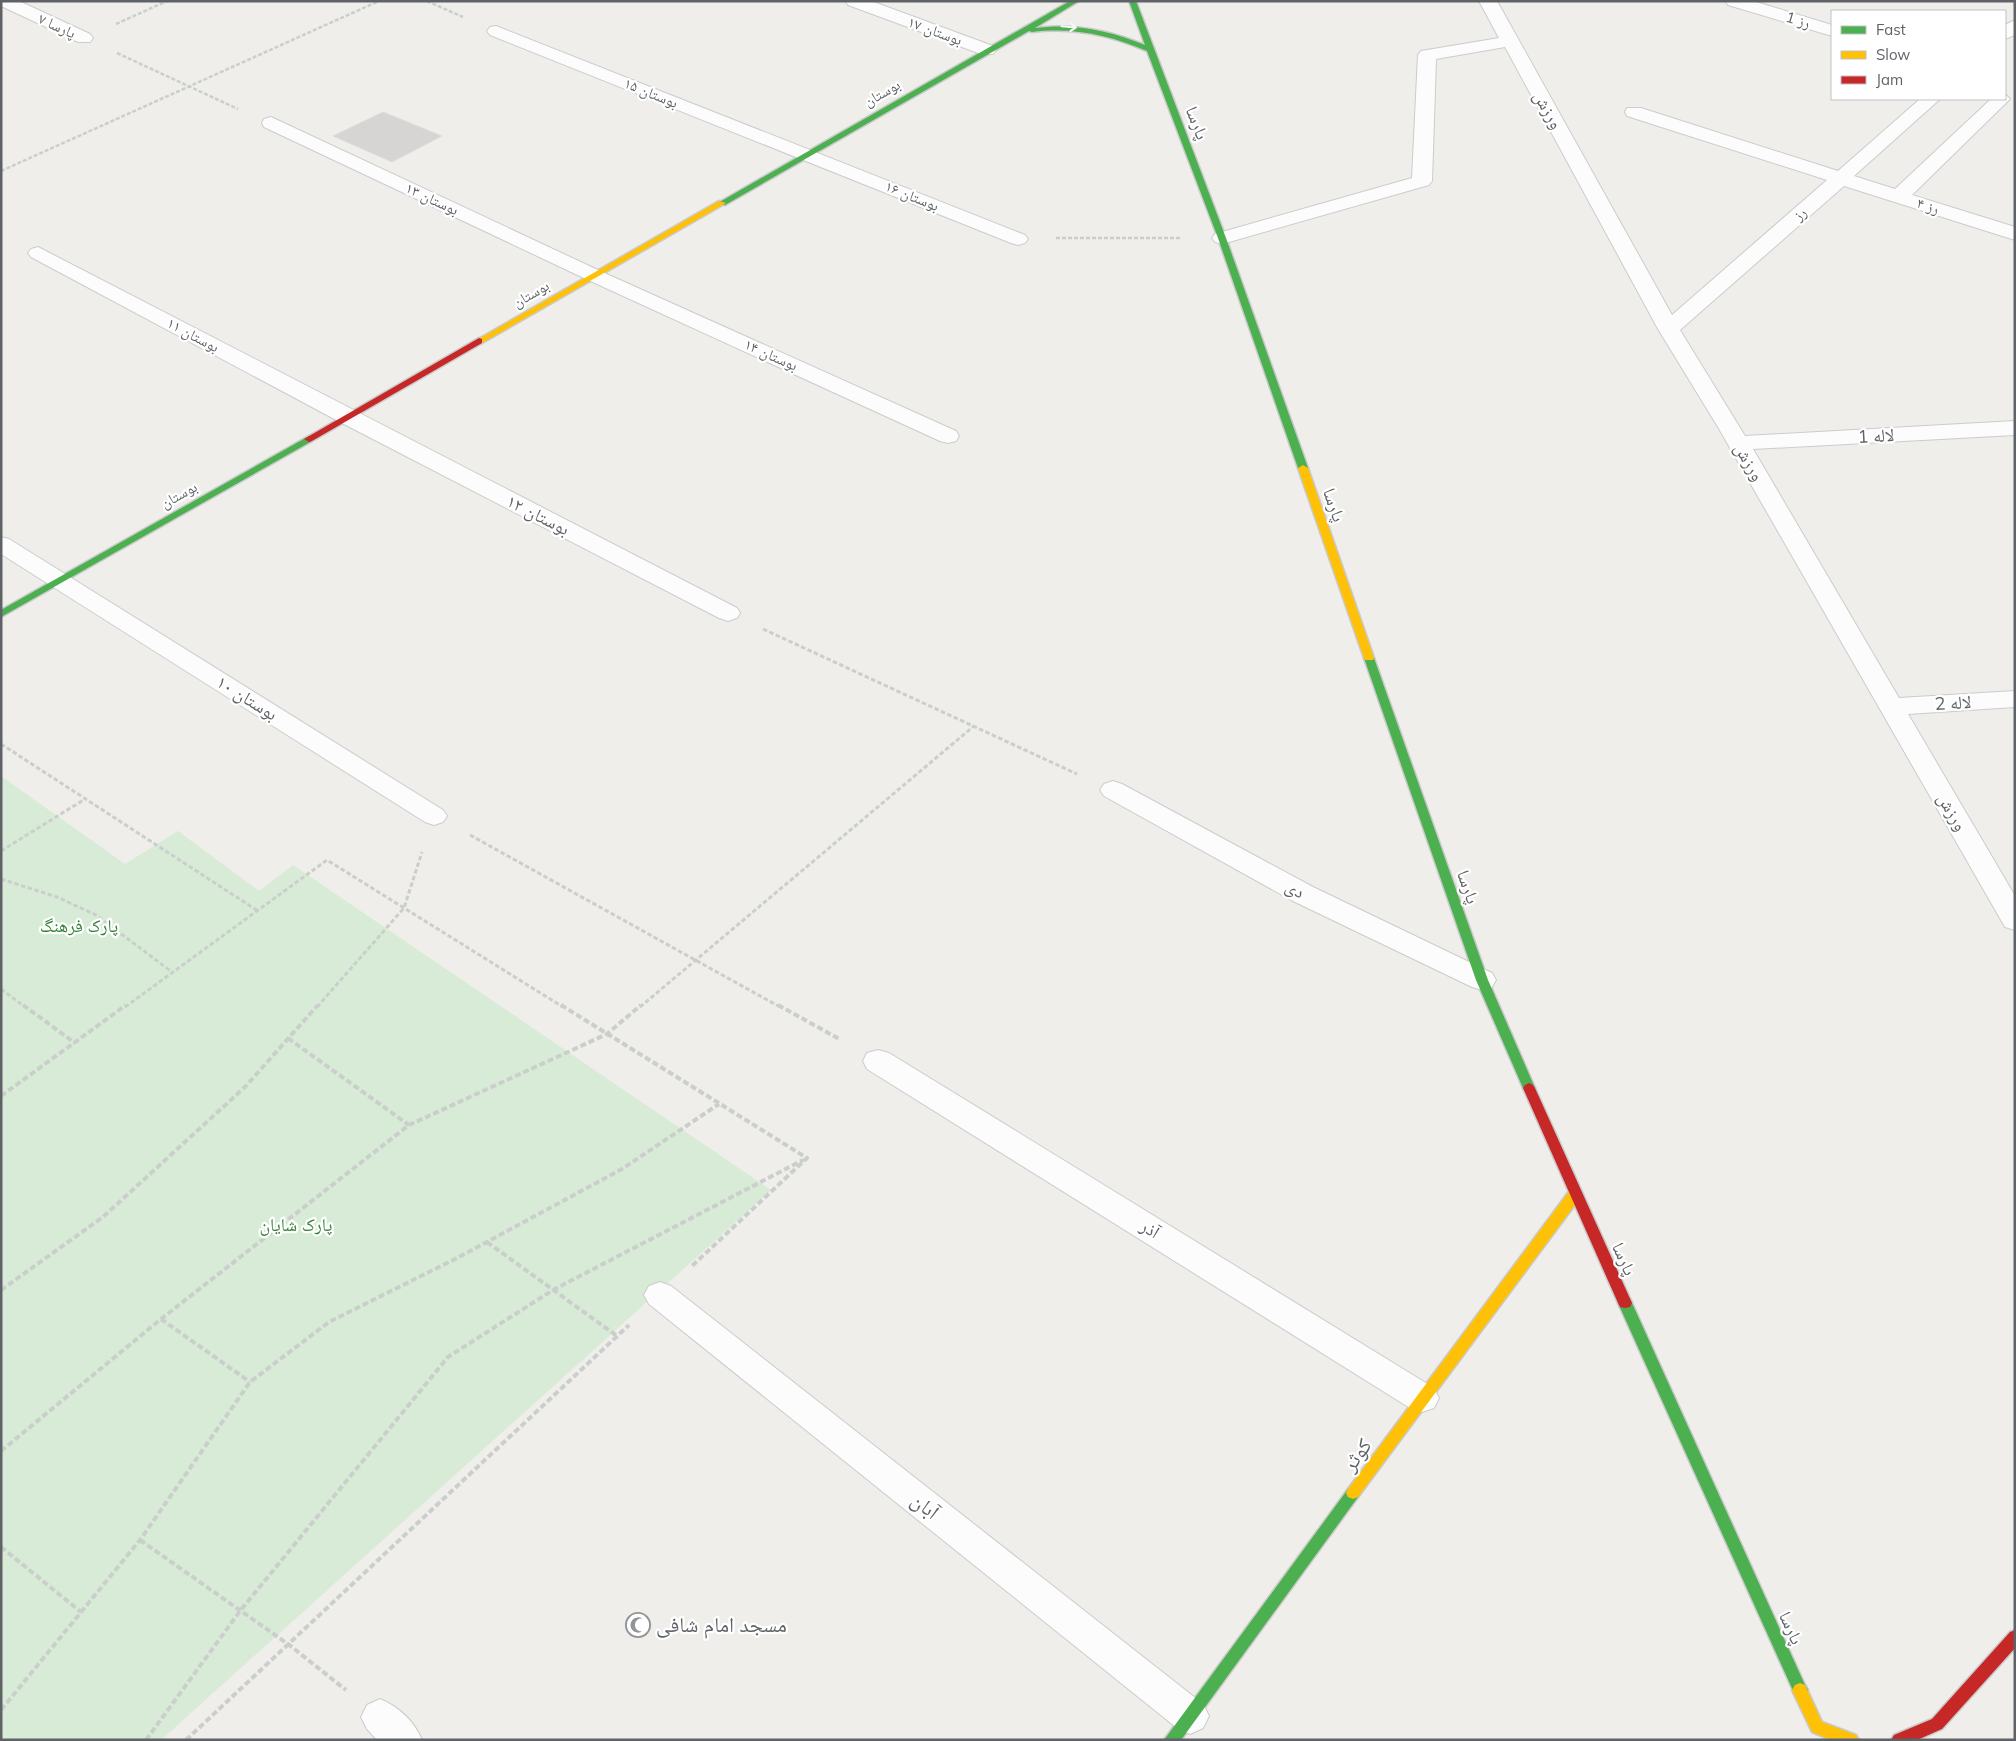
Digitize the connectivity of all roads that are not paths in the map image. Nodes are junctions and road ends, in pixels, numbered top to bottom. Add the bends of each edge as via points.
1 (4, 1) edge
2 (854, 1) edge
3 (1076, 1) edge
4 (1132, 1) edge
5 (1488, 1) edge
6 (1734, 1) edge
7 (1831, 31) edge
8 (496, 32) dead end
9 (1021, 32) junction
10 (84, 38) road end
11 (1510, 41) junction
12 (987, 50) junction
13 (1151, 50) junction
14 (1930, 100) edge
15 (1996, 100) edge
16 (1634, 112) dead end
17 (271, 123) road end
18 (806, 154) junction
19 (1841, 178) junction
20 (1899, 196) junction
21 (2015, 234) edge
22 (1018, 238) road end
23 (1222, 238) junction
24 (38, 253) dead end
25 (593, 275) junction
26 (1669, 329) junction
27 (348, 417) junction
28 (2015, 428) edge
29 (948, 436) dead end
30 (1738, 444) junction
31 (1, 544) edge
32 (59, 580) junction
33 (728, 613) road end
34 (1, 614) edge
35 (2015, 699) edge
36 (1891, 707) junction
37 (1113, 790) road end
38 (434, 816) road end
39 (2015, 920) edge
40 (1482, 980) junction
41 (878, 1061) road end
42 (1575, 1194) junction
43 (660, 1296) road end
44 (1422, 1398) junction
45 (2015, 1637) edge
46 (1182, 1732) edge
47 (1851, 1740) edge
48 (1899, 1740) edge

1 - 10 street, پارسا ۷
2 - 12 street, بوستان ۱۷
3 - 9 street, بوستان
4 - 13 street, پارسا
5 - 11 street, ورزش
6 - 7 street, رز 1
8 - 18 street, بوستان ۱۵
9 - 12 street, بوستان
9 -> 13 street via 1060,26 1084,28 1116,34
11 - 23 street via 1427,55 1422,181
11 - 26 street, ورزش
12 - 18 street, بوستان
13 - 23 street, پارسا
14 - 19 street, رز
15 - 20 street
16 - 19 street, رز ۴
17 - 25 street, بوستان ۱۳
18 - 22 street, بوستان ۱۶
18 - 25 street, بوستان
19 - 20 street, رز ۴
19 - 26 street, رز
20 - 21 street, رز ۴
23 - 40 street, پارسا
24 - 27 street, بوستان ۱۱
25 - 27 street, بوستان
25 - 29 street, بوستان ۱۴
26 - 30 street, ورزش
27 - 32 street, بوستان
27 - 33 street, بوستان ۱۲
28 - 30 street, لاله 1
30 - 36 street, ورزش
31 - 32 street, بوستان ۱۰
32 - 34 street, بوستان
32 - 38 street, بوستان ۱۰
35 - 36 street, لاله 2
36 - 39 street, ورزش
37 - 40 street, دی via 1303,894
40 - 42 street, پارسا
41 - 44 street, آذر
42 - 44 street, کوثر
42 - 47 street, پارسا via 1817,1727
43 - 46 street, آبان
44 - 46 street, کوثر
45 - 48 street via 1937,1724

